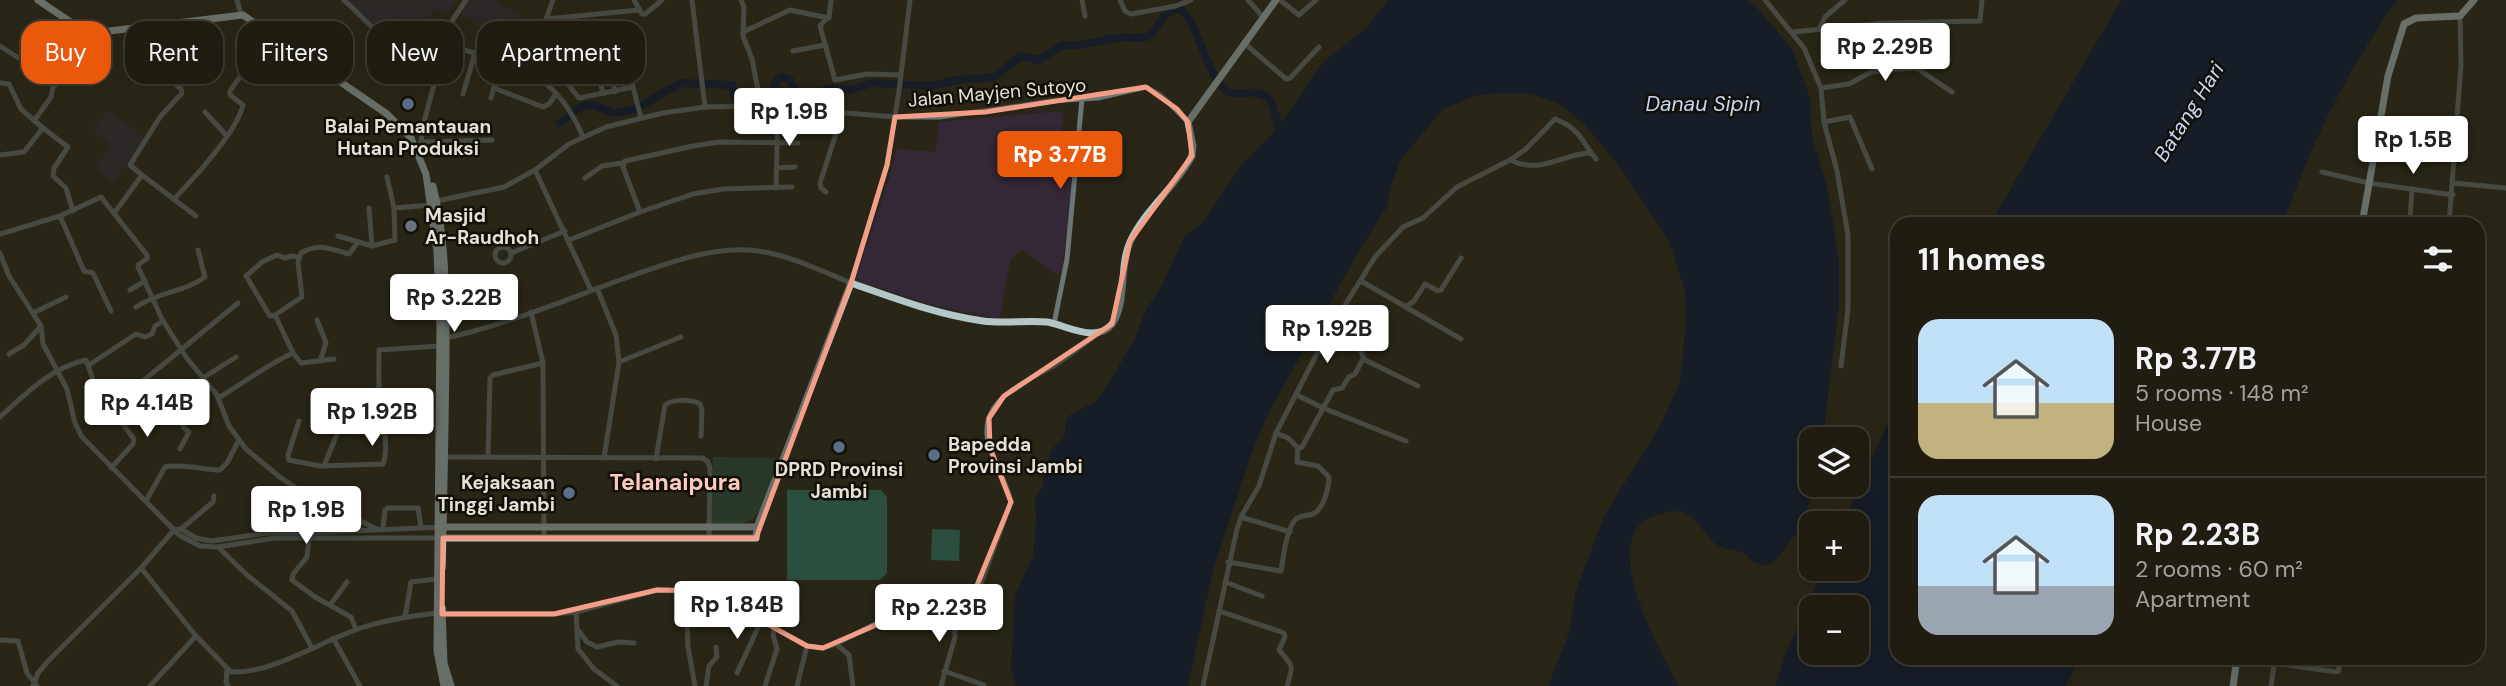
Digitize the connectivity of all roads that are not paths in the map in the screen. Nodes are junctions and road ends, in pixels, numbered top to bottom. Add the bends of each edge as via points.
1 (38, 0) edge
2 (44, 0) edge
3 (246, 0) edge
4 (344, 0) edge
5 (466, 0) edge
6 (553, 0) edge
7 (634, 0) edge
8 (662, 0) edge
9 (692, 0) edge
10 (741, 0) edge
11 (831, 0) edge
12 (910, 0) edge
13 (1082, 0) edge
14 (1120, 0) edge
15 (1191, 0) edge
16 (1248, 0) edge
17 (1278, 0) edge
18 (1316, 0) edge
19 (1765, 0) edge
20 (1845, 0) edge
21 (1982, 0) edge
22 (2474, 0) edge
23 (239, 6) edge
24 (639, 10) junction
25 (249, 16) junction
26 (1086, 16) dead end
27 (2460, 16) junction
28 (1264, 18) junction
29 (546, 19) joint
30 (826, 19) junction
31 (194, 20) junction
32 (69, 21) edge
33 (181, 21) joint
34 (255, 21) edge
35 (453, 21) edge
36 (367, 22) edge
37 (125, 26) edge
38 (1819, 29) junction
39 (743, 32) junction
40 (1793, 32) junction
41 (1244, 43) junction
42 (825, 46) junction
43 (0, 47) edge
44 (1319, 47) dead end
45 (463, 50) edge
46 (793, 51) dead end
47 (21, 60) edge
48 (901, 77) junction
49 (237, 79) edge
50 (0, 83) edge
51 (56, 84) edge
52 (349, 84) edge
53 (435, 84) edge
54 (495, 84) edge
55 (548, 84) edge
56 (568, 84) edge
57 (601, 84) edge
58 (614, 84) edge
59 (632, 84) edge
60 (633, 87) junction
61 (494, 88) junction
62 (1821, 88) junction
63 (615, 92) junction
64 (1952, 92) dead end
65 (463, 93) dead end
66 (556, 94) junction
67 (603, 94) junction
68 (491, 98) dead end
69 (1082, 99) junction
70 (761, 106) junction
71 (705, 107) junction
72 (778, 108) junction
73 (205, 111) dead end
74 (843, 112) junction
75 (640, 115) junction
76 (895, 117) junction
77 (34, 121) junction
78 (1188, 122) junction
79 (1825, 122) junction
80 (43, 128) junction
81 (226, 135) junction
82 (583, 137) junction
83 (492, 140) dead end
84 (776, 142) junction
85 (798, 143) dead end
86 (419, 145) junction
87 (1591, 153) junction
88 (0, 155) edge
89 (1596, 159) dead end
90 (1510, 160) junction
91 (623, 163) junction
92 (794, 167) dead end
93 (776, 168) junction
94 (1872, 169) dead end
95 (535, 170) junction
96 (2322, 172) dead end
97 (142, 175) junction
98 (585, 178) dead end
99 (388, 181) dead end
100 (2369, 183) junction
101 (2453, 183) junction
102 (792, 187) dead end
103 (776, 188) junction
104 (2506, 188) edge
105 (2412, 189) junction
106 (826, 192) dead end
107 (2453, 195) junction
108 (174, 198) junction
109 (434, 203) junction
110 (369, 208) dead end
111 (394, 208) junction
112 (73, 211) junction
113 (115, 212) junction
114 (640, 212) junction
115 (60, 216) junction
116 (196, 216) dead end
117 (2363, 217) edge
118 (2410, 217) edge
119 (2450, 217) edge
120 (565, 231) junction
121 (0, 234) edge
122 (338, 236) dead end
123 (569, 240) junction
124 (358, 242) junction
125 (372, 246) junction
126 (198, 250) dead end
127 (0, 253) edge
128 (511, 253) dead end
129 (298, 257) junction
130 (1461, 258) dead end
131 (2, 265) edge
132 (145, 281) junction
133 (442, 281) junction
134 (1361, 281) junction
135 (851, 283) junction
136 (594, 289) junction
137 (130, 290) dead end
138 (152, 296) junction
139 (66, 297) dead end
140 (238, 303) dead end
141 (1408, 306) junction
142 (136, 307) dead end
143 (111, 311) dead end
144 (531, 312) junction
145 (33, 313) junction
146 (275, 315) junction
147 (317, 320) dead end
148 (163, 321) junction
149 (1054, 324) junction
150 (41, 326) junction
151 (1099, 333) junction
152 (1327, 334) junction
153 (681, 337) dead end
154 (446, 338) junction
155 (1461, 339) dead end
156 (440, 345) junction
157 (181, 349) junction
158 (293, 353) junction
159 (9, 354) dead end
160 (267, 356) dead end
161 (236, 357) dead end
162 (334, 359) dead end
163 (1364, 359) junction
164 (320, 361) junction
165 (272, 362) junction
166 (619, 362) junction
167 (543, 363) junction
168 (89, 365) junction
169 (1841, 366) dead end
170 (58, 370) junction
171 (442, 370) junction
172 (205, 380) junction
173 (1418, 386) dead end
174 (127, 394) junction
175 (1297, 395) junction
176 (218, 398) junction
177 (110, 408) junction
178 (1323, 408) junction
179 (141, 410) dead end
180 (0, 417) edge
181 (299, 421) dead end
182 (341, 424) dead end
183 (1276, 433) junction
184 (701, 436) dead end
185 (239, 440) junction
186 (1406, 441) dead end
187 (1298, 448) junction
188 (180, 449) dead end
189 (488, 456) junction
190 (445, 457) junction
191 (604, 458) junction
192 (542, 459) junction
193 (656, 459) junction
194 (324, 467) junction
195 (111, 468) junction
196 (214, 496) dead end
197 (309, 496) junction
198 (146, 501) junction
199 (1241, 517) junction
200 (421, 527) junction
201 (440, 527) junction
202 (544, 527) junction
203 (709, 527) junction
204 (757, 527) junction
205 (380, 529) junction
206 (178, 532) junction
207 (1290, 532) junction
208 (258, 534) junction
209 (286, 535) junction
210 (440, 538) junction
211 (544, 538) junction
212 (709, 538) junction
213 (309, 539) junction
214 (218, 547) junction
215 (1228, 562) junction
216 (141, 568) junction
217 (438, 579) junction
218 (348, 582) dead end
219 (1225, 582) junction
220 (685, 590) junction
221 (1262, 596) dead end
222 (954, 603) junction
223 (330, 605) junction
224 (1219, 611) junction
225 (576, 612) junction
226 (440, 613) junction
227 (405, 617) junction
228 (762, 620) junction
229 (576, 627) junction
230 (774, 628) junction
231 (356, 629) junction
232 (196, 636) junction
233 (334, 638) junction
234 (0, 639) edge
235 (634, 643) dead end
236 (836, 644) junction
237 (807, 646) junction
238 (716, 647) dead end
239 (312, 648) junction
240 (2236, 665) edge
241 (2273, 665) edge
242 (2300, 665) edge
243 (2339, 665) edge
244 (227, 670) junction
245 (944, 671) junction
246 (737, 673) dead end
247 (34, 685) edge
248 (985, 685) edge
249 (150, 686) edge
250 (228, 686) edge
251 (360, 686) edge
252 (444, 686) edge
253 (617, 686) edge
254 (695, 686) edge
255 (706, 686) edge
256 (765, 686) edge
257 (797, 686) edge
258 (853, 686) edge
259 (941, 686) edge
260 (1203, 686) edge
261 (1287, 686) edge
262 (2233, 686) edge
263 (2271, 686) edge

1 - 32 main road
2 - 37 main road via 77,22 94,27
3 - 23 street
4 - 36 street
5 - 35 street
6 - 29 street
7 - 24 street
8 - 24 street via 646,14
9 - 71 street
10 - 39 street
11 - 30 street
12 - 48 street
13 - 26 street
14 - 15 street via 1125,11 1141,13
16 - 28 street
17 - 18 street via 1299,15
17 - 28 main road
19 - 40 street
20 - 38 street via 1825,17
21 - 38 street via 1980,21
22 - 27 main road
23 - 25 main road
23 - 33 main road
24 - 29 street
25 - 31 main road
25 - 34 main road
27 - 100 main road via 2416,18 2404,24 2388,76
27 - 101 street
28 - 41 main road
30 - 39 street via 790,9
30 - 42 street via 820,26
31 - 33 main road
31 - 97 street via 191,53 174,79 182,93 160,117 130,165
38 - 40 street
39 - 70 street
40 - 62 street
41 - 44 street via 1286,79
41 - 78 main road
42 - 46 street
42 - 48 street via 835,80 867,74
43 - 47 street
45 - 65 street via 475,53
48 - 76 street
49 - 81 street via 230,95 243,107
50 - 77 street via 9,84 21,109
51 - 77 street
52 - 86 main road via 407,127
53 - 86 street
54 - 61 street
55 - 66 street
56 - 67 street via 579,98
57 - 67 street
58 - 63 street
59 - 60 street
60 - 63 street
60 - 75 street
61 - 66 street via 543,107
61 - 68 street
62 - 64 street via 1849,84 1871,72 1913,68
62 - 79 street
63 - 67 street
66 - 82 street via 575,117
69 - 76 street, Jalan Mayjen Sutoyo via 940,117
69 - 78 street, Jalan Mayjen Sutoyo via 1146,87
69 - 149 street via 1067,258
70 - 71 street, Jalan Mayjen Sutoyo
70 - 72 street, Jalan Mayjen Sutoyo
71 - 75 street, Jalan Mayjen Sutoyo
72 - 74 street, Jalan Mayjen Sutoyo
72 - 84 street
73 - 81 street
74 - 76 street, Jalan Mayjen Sutoyo
74 - 106 street via 820,183
75 - 82 street, Jalan Mayjen Sutoyo
76 - 135 street via 887,165
77 - 80 street
78 - 151 main road via 1192,156 1130,241 1118,310 1112,324
79 - 94 street via 1850,117
79 - 169 street via 1848,235 1848,309
80 - 88 street via 24,152
80 - 112 street via 68,147 53,176 66,188
81 - 108 street
82 - 95 street, Jalan Mayjen Sutoyo
83 - 86 street
84 - 85 street
84 - 91 street via 706,144
84 - 93 street
86 - 109 main road
87 - 89 street
87 - 90 street via 1535,167
87 - 90 street via 1573,128 1555,119
90 - 134 street via 1457,187 1423,218 1403,227 1375,257
91 - 98 street via 602,166
91 - 114 street
92 - 93 street
93 - 103 street
95 - 109 street, Jalan Mayjen Sutoyo via 493,190
95 - 120 street
96 - 100 street
97 - 108 street
97 - 113 street
99 - 111 street
100 - 105 street
100 - 117 main road
101 - 104 street
101 - 107 street
102 - 103 street
103 - 114 street via 704,192
105 - 107 street
105 - 118 street
107 - 119 street
108 - 116 street
109 - 111 street, Jalan Mayjen Sutoyo
109 - 133 main road
110 - 125 street
111 - 125 street via 396,239
112 - 113 street via 101,197
112 - 115 street
113 - 132 street via 147,255 138,266
114 - 123 street
115 - 121 street
115 - 143 street via 84,271 93,273
120 - 123 street
120 - 128 street
122 - 124 street
123 - 136 street
124 - 125 street
124 - 129 street via 349,254 326,246
126 - 138 street via 205,277 185,289
127 - 131 street
129 - 146 street via 302,297
129 - 146 street via 277,255 246,275 265,310
130 - 141 street via 1441,290 1425,284
131 - 145 street
132 - 137 street
132 - 138 street
133 - 154 main road
133 - 156 main road
134 - 141 street
134 - 152 street
135 - 136 street via 779,256 739,249 662,265
135 - 149 main road via 962,317
135 - 204 main road
136 - 144 street
136 - 166 street via 616,335
138 - 142 street
138 - 148 street
139 - 145 street
140 - 157 street
141 - 155 street
144 - 154 street
144 - 167 street
145 - 150 street
146 - 158 street
147 - 164 street via 326,341
148 - 157 street
148 - 168 street via 152,334 136,334
149 - 151 main road
150 - 159 street
150 - 170 street via 43,344
151 - 222 street via 996,404 987,425 988,438 1011,502 981,584 971,600
152 - 163 street via 1359,348
152 - 175 street
153 - 166 street
154 - 171 main road
156 - 171 main road
156 - 194 street via 379,350 384,463
157 - 172 street
157 - 174 street
158 - 164 street via 300,363
158 - 165 street
160 - 165 street
161 - 172 street
162 - 164 street
163 - 173 street
163 - 178 street via 1342,388 1333,390
165 - 176 street
166 - 191 street
167 - 189 street via 490,378
167 - 192 street
168 - 170 street via 84,360
168 - 177 street via 97,390
170 - 180 street
170 - 195 street via 82,437
171 - 190 main road
171 - 201 main road
172 - 176 street
172 - 188 street via 177,415 189,432
174 - 177 street
174 - 179 street
175 - 178 street
175 - 183 street
176 - 185 street
177 - 195 street via 134,441
178 - 186 street
178 - 187 street
181 - 194 street via 288,459
182 - 194 street
183 - 187 street
183 - 199 street via 1259,486
184 - 193 street via 700,404 668,402
185 - 197 street
185 - 198 street via 222,469 165,467
187 - 207 street via 1297,462 1318,466 1330,479 1320,507 1314,514 1298,518
189 - 190 street
189 - 192 street
190 - 201 main road
191 - 192 street
191 - 193 street
192 - 202 street
193 - 203 street via 708,461
195 - 198 street
196 - 206 street via 213,502
197 - 205 street
197 - 208 street via 269,511 257,520
198 - 206 street
199 - 207 street
199 - 215 street
200 - 201 street
200 - 205 street
200 - 205 street via 419,509 388,508
201 - 202 main road
201 - 210 main road
202 - 203 main road
202 - 211 street
203 - 204 main road
203 - 212 street
204 - 212 main road via 756,538
205 - 209 street
206 - 208 street via 211,541
206 - 214 street via 200,546
206 - 216 street
207 - 215 street via 1281,571
208 - 209 street
209 - 213 street
209 - 214 street
210 - 211 main road
210 - 213 street
210 - 217 main road
210 - 226 main road
211 - 212 main road
213 - 223 street via 307,557 292,579
214 - 239 street via 292,611
215 - 219 street
216 - 232 street
216 - 247 street via 50,659
217 - 226 main road
217 - 227 street via 411,582
218 - 223 street
219 - 221 street
219 - 224 street
220 - 225 street via 657,590
220 - 228 street via 723,595
220 - 254 street
222 - 236 street via 920,606
222 - 245 street via 955,637
223 - 231 street via 351,617
224 - 260 street
224 - 261 street via 1286,636 1279,650 1292,668
225 - 226 street
225 - 229 street
226 - 227 street
226 - 252 main road via 437,652
227 - 231 street
228 - 230 street
228 - 246 street
229 - 235 street via 597,647
229 - 253 street via 580,652
230 - 237 street
230 - 256 street via 777,649
231 - 233 street
232 - 244 street
232 - 249 street
233 - 239 street
233 - 251 street
234 - 247 street via 19,642
236 - 237 street
236 - 258 street via 849,655
237 - 257 street
238 - 255 street via 718,655 709,666
239 - 244 street via 270,665
240 - 262 main road
241 - 263 street
242 - 243 street via 2336,672
244 - 250 street
245 - 248 street
245 - 259 street

